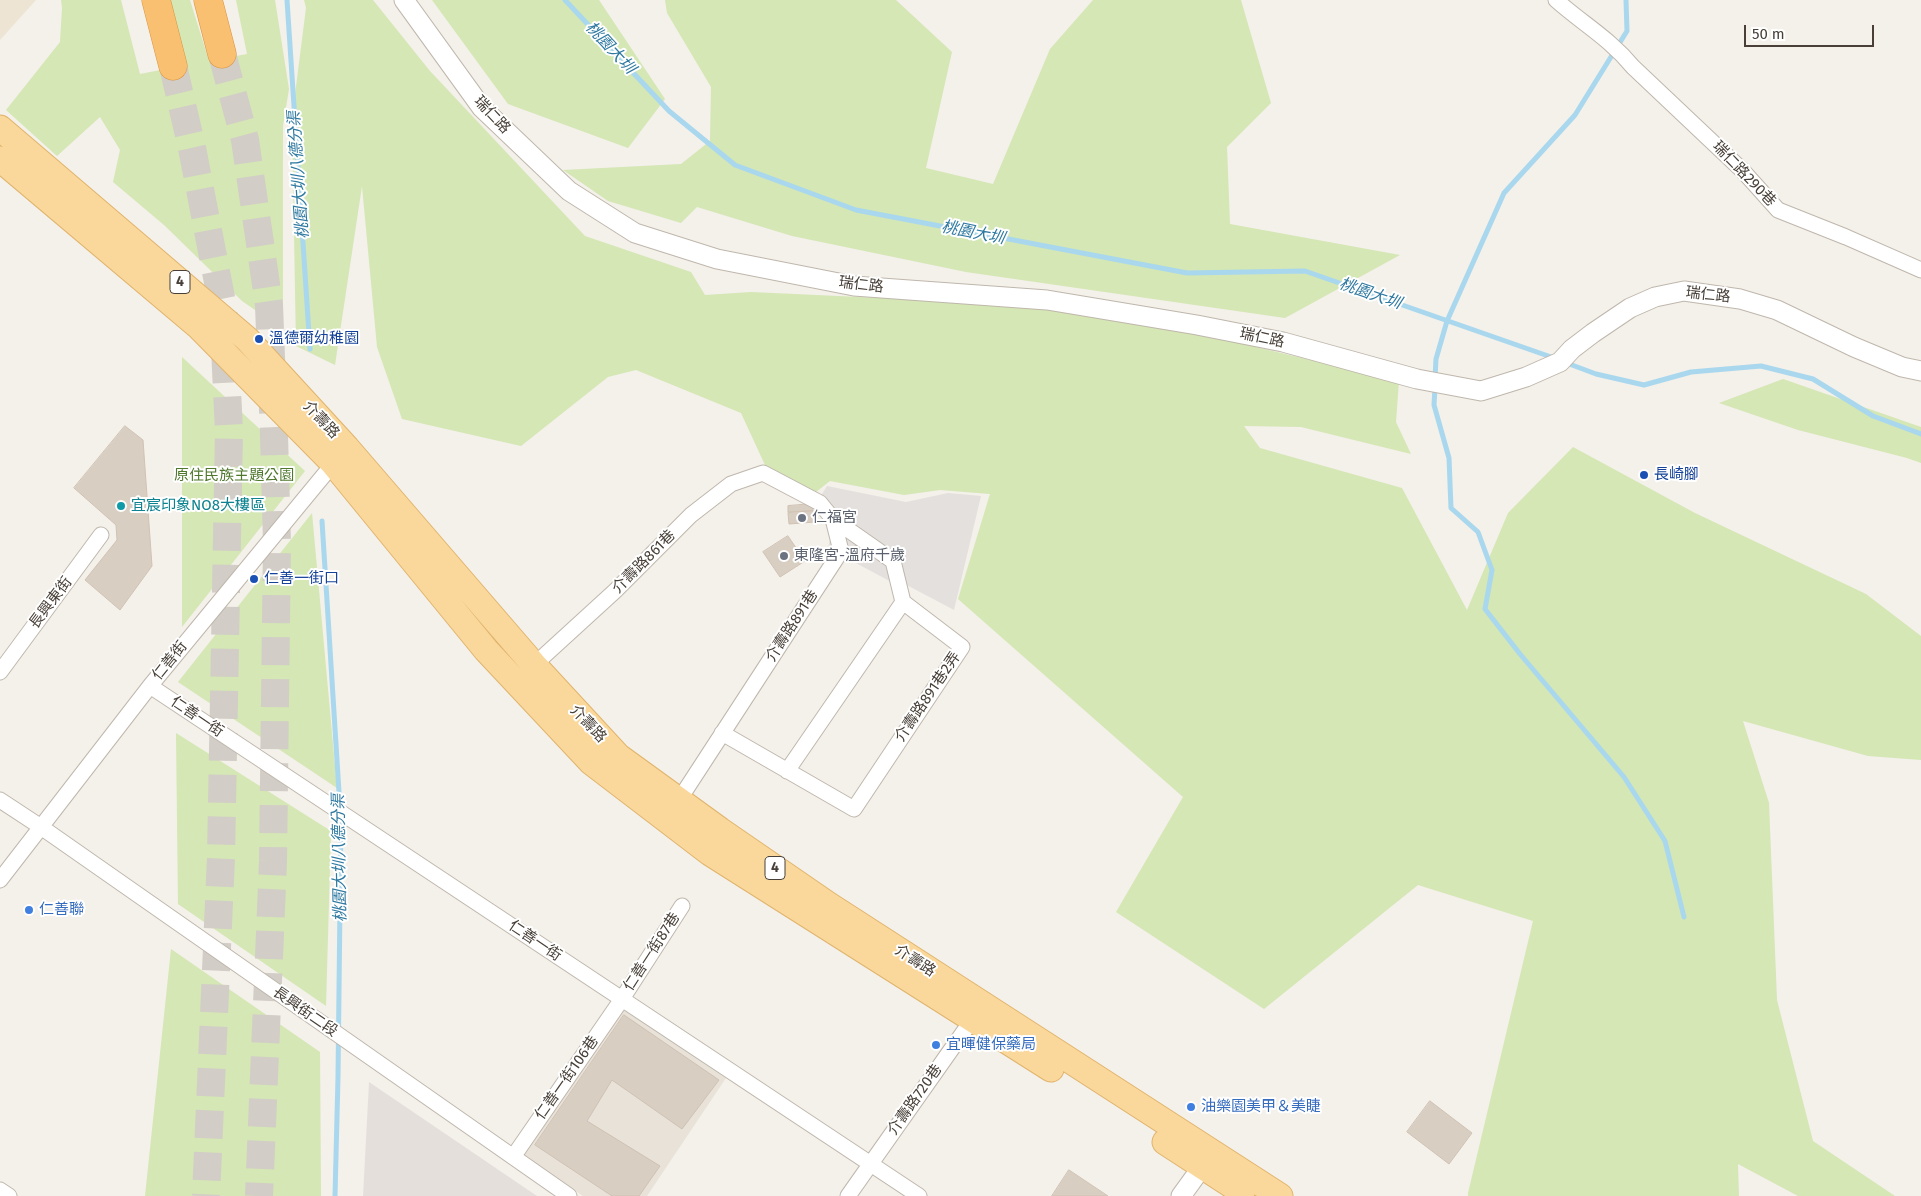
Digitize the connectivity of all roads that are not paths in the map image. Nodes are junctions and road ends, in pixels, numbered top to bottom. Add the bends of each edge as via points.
1 (156, 0) edge
2 (208, 0) edge
3 (404, 0) edge
4 (1556, 0) edge
5 (222, 54) tunnel mouth
6 (173, 66) tunnel mouth
7 (0, 128) edge
8 (0, 158) edge
9 (1921, 270) edge
10 (1921, 371) edge
11 (340, 456) junction
12 (763, 473) joint
13 (833, 519) junction
14 (101, 535) dead end
15 (903, 602) junction
16 (534, 665) junction
17 (0, 672) edge
18 (150, 686) junction
19 (722, 733) junction
20 (787, 771) junction
21 (0, 800) edge
22 (678, 800) junction
23 (41, 827) junction
24 (0, 880) edge
25 (682, 906) dead end
26 (622, 998) junction
27 (978, 1012) junction
28 (512, 1157) junction
29 (1208, 1159) junction
30 (871, 1164) junction
31 (0, 1190) edge
32 (9, 1196) edge
33 (569, 1196) edge
34 (848, 1196) edge
35 (919, 1196) edge
36 (1182, 1196) edge
37 (1249, 1196) edge
38 (1280, 1196) edge

1 - 6 highway
2 - 5 highway
3 - 10 street, 瑞仁路 via 482,108 569,191 635,233 718,259 854,286 1047,300 1197,325 1283,342 1417,379 1481,391 1560,362 1572,348 1630,308 1655,297 1684,291 1740,299 1777,310 1902,367
4 - 9 street, 瑞仁路290巷 via 1620,51 1743,171 1778,210
7 - 11 main road, 介壽路 / 4 via 247,339
8 - 11 main road, 介壽路 / 4 via 199,327
11 - 16 main road, 介壽路 / 4
11 - 18 street, 仁善街
11 - 27 main road, 介壽路 / 4 via 486,650 591,762 710,853
12 - 13 street, 介壽路891巷 via 820,502
12 - 16 street, 介壽路861巷 via 731,484 691,515
13 - 15 street via 893,561
13 - 19 street, 介壽路891巷 via 841,551
14 - 17 street, 長興東街
15 - 20 street
15 - 20 street, 介壽路891巷2弄 via 962,647 854,809
16 - 22 main road, 介壽路 / 4 via 618,756
18 - 23 street, 仁善街
18 - 26 street, 仁善一街
19 - 20 street
19 - 22 street, 介壽路891巷
21 - 23 street, 長興街二段
22 - 27 main road, 介壽路 / 4
23 - 24 street, 仁善街
23 - 28 street, 長興街二段
25 - 26 street, 仁善一街87巷
26 - 28 street, 仁善一街106巷
26 - 30 street, 仁善一街
27 - 29 main road, 介壽路 / 4
27 - 30 street, 介壽路720巷
28 - 33 street, 長興街二段
29 - 36 street
29 - 37 main road, 介壽路 / 4
29 - 38 main road, 介壽路 / 4
30 - 34 street, 介壽路720巷
30 - 35 street, 仁善一街
31 - 32 street

